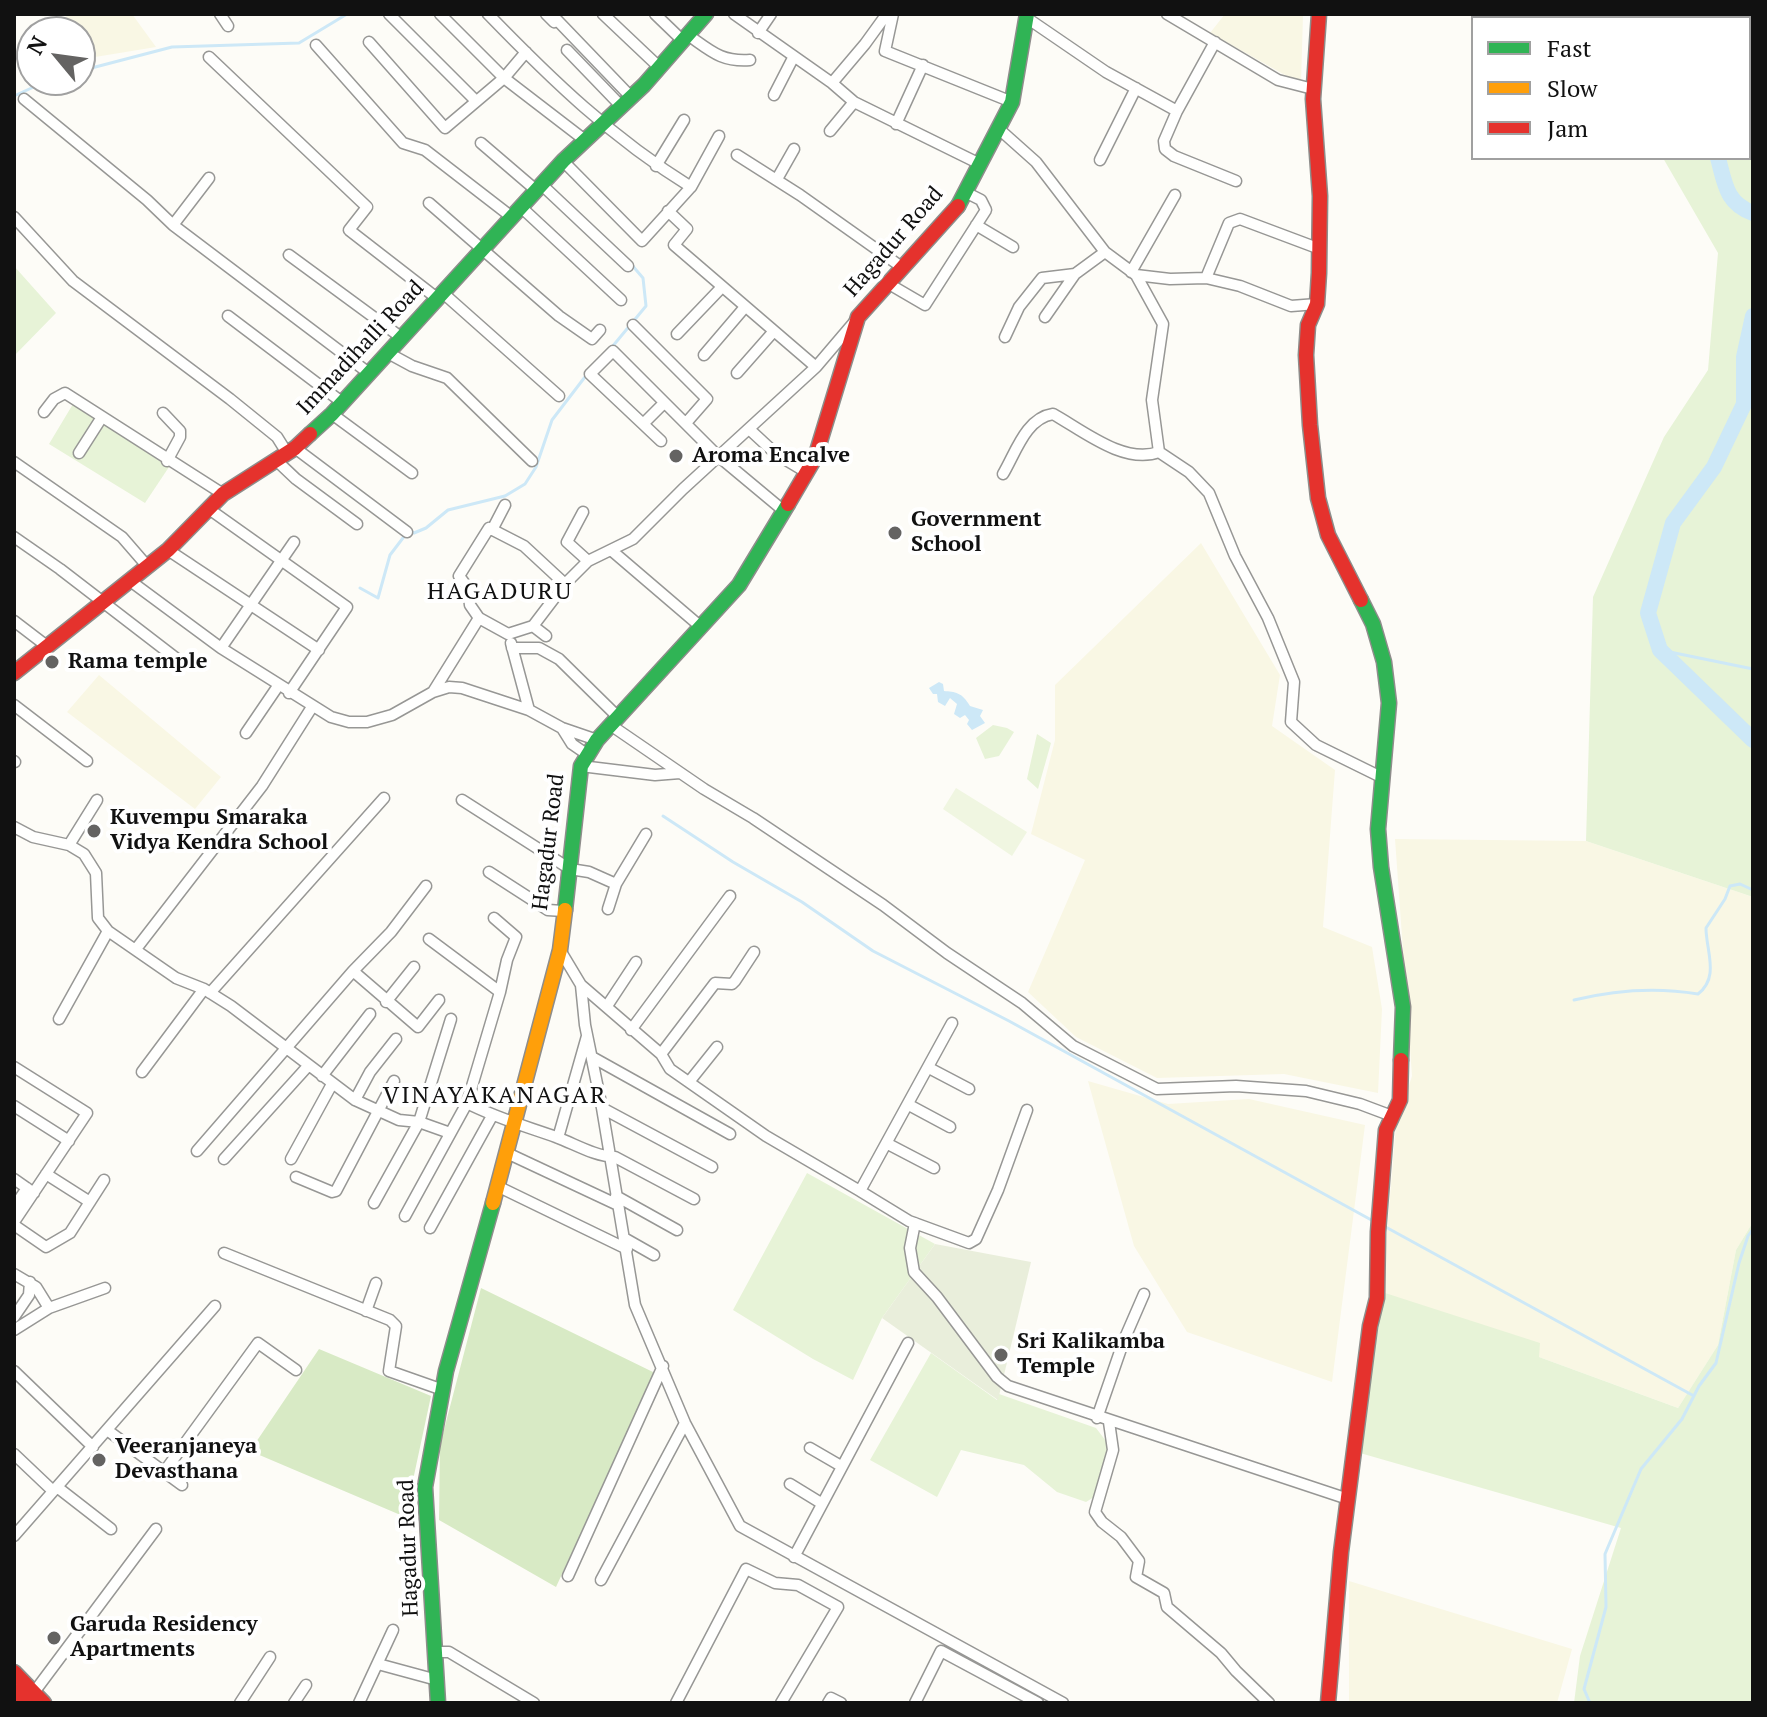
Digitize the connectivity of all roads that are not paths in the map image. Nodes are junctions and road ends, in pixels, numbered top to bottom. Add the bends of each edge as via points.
1 (220, 14) edge
2 (389, 14) edge
3 (440, 14) edge
4 (488, 14) edge
5 (546, 14) edge
6 (603, 14) edge
7 (655, 14) edge
8 (706, 14) edge
9 (734, 14) edge
10 (771, 14) edge
11 (893, 14) edge
12 (1167, 14) edge
13 (1319, 14) edge
14 (1026, 15) edge
15 (228, 26) dead end
16 (758, 33) junction
17 (685, 38) junction
18 (369, 42) dead end
19 (1215, 42) junction
20 (316, 45) dead end
21 (567, 50) dead end
22 (526, 52) junction
23 (209, 57) dead end
24 (793, 58) junction
25 (750, 60) dead end
26 (923, 65) junction
27 (659, 67) junction
28 (504, 78) junction
29 (832, 83) junction
30 (1136, 88) junction
31 (1313, 89) junction
32 (774, 95) dead end
33 (24, 99) dead end
34 (476, 101) junction
35 (626, 102) junction
36 (854, 102) junction
37 (1012, 102) junction
38 (1177, 111) junction
39 (684, 120) dead end
40 (896, 124) junction
41 (602, 125) junction
42 (999, 129) junction
43 (830, 131) dead end
44 (719, 136) dead end
45 (586, 141) junction
46 (481, 143) dead end
47 (794, 149) dead end
48 (737, 155) dead end
49 (1100, 160) dead end
50 (563, 161) junction
51 (980, 164) junction
52 (656, 166) junction
53 (209, 178) dead end
54 (777, 179) junction
55 (1236, 181) dead end
56 (691, 187) junction
57 (540, 188) junction
58 (965, 192) junction
59 (1175, 195) dead end
60 (429, 203) dead end
61 (668, 211) junction
62 (517, 213) junction
63 (14, 217) edge
64 (173, 225) junction
65 (976, 225) junction
66 (1013, 247) dead end
67 (484, 248) junction
68 (1320, 249) junction
69 (1105, 252) junction
70 (289, 255) dead end
71 (628, 266) dead end
72 (903, 268) junction
73 (1075, 274) junction
74 (1133, 274) junction
75 (1206, 278) junction
76 (889, 284) junction
77 (722, 287) junction
78 (440, 296) junction
79 (621, 300) dead end
80 (1317, 304) junction
81 (745, 307) junction
82 (228, 316) dead end
83 (858, 317) junction
84 (1045, 317) dead end
85 (633, 325) dead end
86 (600, 330) dead end
87 (774, 331) junction
88 (677, 334) dead end
89 (1005, 337) dead end
90 (402, 338) junction
91 (388, 353) junction
92 (704, 355) dead end
93 (816, 367) junction
94 (737, 373) dead end
95 (370, 374) junction
96 (559, 396) dead end
97 (343, 403) junction
98 (664, 403) junction
99 (44, 412) dead end
100 (163, 413) dead end
101 (332, 414) junction
102 (102, 417) junction
103 (686, 423) junction
104 (643, 424) junction
105 (749, 429) junction
106 (661, 441) dead end
107 (1159, 452) junction
108 (79, 453) dead end
109 (286, 454) junction
110 (718, 456) junction
111 (167, 461) junction
112 (532, 461) dead end
113 (14, 462) edge
114 (806, 472) junction
115 (412, 473) dead end
116 (1003, 474) dead end
117 (223, 494) junction
118 (505, 505) dead end
119 (209, 509) junction
120 (784, 511) junction
121 (583, 512) dead end
122 (357, 524) dead end
123 (492, 530) junction
124 (407, 532) dead end
125 (14, 537) edge
126 (294, 542) dead end
127 (168, 550) junction
128 (611, 550) junction
129 (279, 561) junction
130 (588, 561) junction
131 (148, 567) junction
132 (129, 580) junction
133 (565, 584) junction
134 (104, 603) junction
135 (252, 604) junction
136 (479, 618) junction
137 (14, 621) edge
138 (533, 626) junction
139 (701, 627) junction
140 (508, 634) junction
141 (546, 636) dead end
142 (48, 647) junction
143 (221, 648) junction
144 (512, 648) junction
145 (319, 650) junction
146 (177, 659) dead end
147 (14, 673) edge
148 (278, 686) junction
149 (433, 692) junction
150 (289, 693) junction
151 (14, 705) edge
152 (312, 707) junction
153 (529, 710) junction
154 (616, 722) junction
155 (562, 728) junction
156 (246, 733) dead end
157 (597, 740) junction
158 (87, 761) dead end
159 (585, 761) junction
160 (680, 773) junction
161 (1381, 777) junction
162 (384, 798) dead end
163 (97, 800) dead end
164 (462, 800) dead end
165 (14, 827) edge
166 (646, 834) dead end
167 (69, 845) junction
168 (570, 869) junction
169 (489, 872) dead end
170 (616, 884) junction
171 (426, 886) dead end
172 (730, 896) dead end
173 (608, 909) dead end
174 (563, 911) junction
175 (494, 918) dead end
176 (108, 931) junction
177 (429, 939) dead end
178 (136, 949) junction
179 (560, 950) junction
180 (754, 952) dead end
181 (636, 962) dead end
182 (414, 967) dead end
183 (353, 971) junction
184 (581, 985) junction
185 (207, 991) junction
186 (500, 992) junction
187 (439, 1000) dead end
188 (386, 1002) junction
189 (607, 1006) junction
190 (370, 1014) dead end
191 (59, 1019) dead end
192 (451, 1019) dead end
193 (952, 1023) dead end
194 (631, 1030) junction
195 (587, 1035) junction
196 (396, 1039) dead end
197 (717, 1047) dead end
198 (286, 1050) junction
199 (661, 1054) junction
200 (592, 1057) junction
201 (308, 1066) junction
202 (14, 1067) edge
203 (929, 1068) junction
204 (142, 1072) dead end
205 (322, 1076) junction
206 (394, 1081) dead end
207 (689, 1082) junction
208 (332, 1084) junction
209 (969, 1089) dead end
210 (355, 1100) junction
211 (467, 1103) junction
212 (909, 1105) junction
213 (14, 1106) edge
214 (602, 1108) junction
215 (1027, 1110) dead end
216 (380, 1111) junction
217 (492, 1116) junction
218 (1392, 1116) junction
219 (419, 1122) junction
220 (515, 1124) junction
221 (950, 1127) dead end
222 (450, 1133) junction
223 (730, 1134) dead end
224 (558, 1138) junction
225 (69, 1141) junction
226 (888, 1144) junction
227 (197, 1151) dead end
228 (507, 1153) junction
229 (609, 1156) junction
230 (224, 1159) dead end
231 (291, 1159) dead end
232 (712, 1167) dead end
233 (934, 1168) dead end
234 (46, 1174) junction
235 (296, 1177) dead end
236 (14, 1179) edge
237 (104, 1180) dead end
238 (497, 1186) junction
239 (30, 1190) junction
240 (860, 1191) junction
241 (694, 1199) dead end
242 (617, 1201) junction
243 (90, 1202) junction
244 (374, 1203) dead end
245 (14, 1207) edge
246 (405, 1216) dead end
247 (915, 1223) junction
248 (14, 1224) edge
249 (430, 1228) dead end
250 (677, 1230) dead end
251 (626, 1243) junction
252 (224, 1253) dead end
253 (654, 1255) dead end
254 (14, 1274) edge
255 (30, 1282) junction
256 (376, 1283) dead end
257 (105, 1288) dead end
258 (1144, 1294) dead end
259 (215, 1306) dead end
260 (49, 1308) junction
261 (366, 1311) junction
262 (15, 1324) edge
263 (908, 1343) dead end
264 (663, 1366) junction
265 (296, 1370) dead end
266 (14, 1371) edge
267 (443, 1390) junction
268 (1097, 1418) junction
269 (1109, 1422) junction
270 (685, 1423) junction
271 (107, 1430) junction
272 (93, 1447) junction
273 (810, 1448) dead end
274 (14, 1454) edge
275 (841, 1466) junction
276 (164, 1472) junction
277 (790, 1484) dead end
278 (182, 1485) dead end
279 (55, 1489) junction
280 (1348, 1499) junction
281 (821, 1503) junction
282 (111, 1529) dead end
283 (156, 1529) dead end
284 (14, 1536) edge
285 (794, 1557) junction
286 (568, 1576) dead end
287 (601, 1580) dead end
288 (393, 1630) dead end
289 (435, 1652) junction
290 (270, 1657) dead end
291 (378, 1664) junction
292 (14, 1672) edge
293 (437, 1680) junction
294 (306, 1685) dead end
295 (14, 1691) edge
296 (32, 1700) edge
297 (240, 1703) edge
298 (294, 1703) edge
299 (359, 1703) edge
300 (438, 1703) edge
301 (534, 1703) edge
302 (676, 1703) edge
303 (781, 1703) edge
304 (828, 1703) edge
305 (841, 1703) edge
306 (915, 1703) edge
307 (1038, 1703) edge
308 (1063, 1703) edge
309 (1269, 1703) edge
310 (1328, 1703) edge

1 - 15 street
2 - 34 street
3 - 28 street
4 - 22 street
5 - 35 street via 557,20
6 - 27 street
7 - 17 street
8 - 17 street, Immadihalli Road
9 - 16 street
10 - 16 street
11 - 26 street via 885,51
11 - 29 street via 886,15
12 - 19 street
13 - 31 street
14 - 30 street
14 - 37 street, Hagadur Road
16 - 24 street
17 - 25 street via 720,57
17 - 27 street, Immadihalli Road
18 - 34 street via 445,128
19 - 31 street via 1278,80
19 - 38 street
20 - 62 street via 403,143 425,150
21 - 35 street
22 - 28 street
22 - 41 street
23 - 78 street via 367,207 349,230
24 - 29 street
24 - 32 street
26 - 37 street
26 - 40 street
27 - 35 street, Immadihalli Road
28 - 34 street
28 - 45 street
29 - 36 street
30 - 38 street
30 - 49 street
31 - 68 street
33 - 64 street
35 - 41 street, Immadihalli Road
36 - 40 street
36 - 43 street
37 - 42 street, Hagadur Road
38 - 55 street via 1165,149
39 - 52 street
40 - 51 street
41 - 45 street, Immadihalli Road
41 - 52 street
42 - 51 street, Hagadur Road
42 - 69 street via 1036,162
44 - 56 street
45 - 50 street, Immadihalli Road
46 - 57 street
47 - 54 street
48 - 54 street
50 - 57 street, Immadihalli Road
50 - 61 street via 642,241
51 - 58 street, Hagadur Road
52 - 56 street
53 - 64 street
54 - 72 street
56 - 61 street
57 - 62 street, Immadihalli Road
57 - 71 street
58 - 65 street via 981,200 986,210
58 - 72 street, Hagadur Road
59 - 74 street
60 - 67 street
61 - 77 street via 687,229 674,245
62 - 67 street, Immadihalli Road
62 - 79 street
63 - 109 street via 73,281 277,437
64 - 95 street
65 - 66 street
65 - 76 street via 925,305
67 - 78 street, Immadihalli Road
67 - 86 street via 559,316 592,339
68 - 75 street via 1234,219
68 - 80 street
69 - 73 street
69 - 74 street
70 - 90 street
72 - 76 street, Hagadur Road
73 - 84 street
73 - 89 street via 1042,278 1019,307
74 - 75 street
74 - 107 street via 1163,324 1152,400
75 - 80 street via 1291,306
76 - 83 street, Hagadur Road
77 - 81 street
77 - 88 street
78 - 90 street, Immadihalli Road
78 - 96 street
80 - 161 street via 1308,325 1306,355 1318,498 1328,535 1373,624 1384,662 1389,703
81 - 87 street
81 - 92 street
82 - 97 street
83 - 93 street
83 - 114 street, Hagadur Road via 815,458
85 - 103 street via 707,399
87 - 93 street
87 - 94 street
90 - 91 street, Immadihalli Road
91 - 95 street, Immadihalli Road
91 - 112 street via 447,378
93 - 105 street
95 - 97 street, Immadihalli Road
97 - 101 street, Immadihalli Road
98 - 103 street
98 - 104 street
98 - 104 street via 613,351 590,374
99 - 102 street via 65,393
100 - 111 street via 180,431
101 - 109 street, Immadihalli Road
101 - 115 street
102 - 108 street
102 - 111 street
103 - 110 street
104 - 106 street
105 - 110 street
105 - 114 street
107 - 116 street via 1130,454 1053,414 1041,415
107 - 161 street via 1209,493 1294,682 1291,722 1316,745
109 - 117 street, Immadihalli Road
109 - 122 street via 296,479
109 - 124 street
110 - 120 street
110 - 128 street via 633,539
111 - 117 street
113 - 131 street via 122,537
114 - 120 street, Hagadur Road
117 - 119 street, Immadihalli Road
118 - 123 street
119 - 127 street, Immadihalli Road
119 - 129 street
120 - 139 street, Hagadur Road via 739,585
121 - 130 street via 567,542
123 - 133 street via 524,546
123 - 136 street via 459,576
125 - 134 street
126 - 129 street
127 - 131 street, Immadihalli Road
127 - 135 street
128 - 130 street
128 - 139 street
129 - 135 street
129 - 145 street via 347,607
130 - 133 street
131 - 132 street, Immadihalli Road
132 - 134 street, Immadihalli Road
132 - 143 street
133 - 138 street
134 - 142 street, Immadihalli Road
134 - 146 street
135 - 143 street
135 - 145 street
136 - 140 street
136 - 149 street
137 - 142 street
138 - 140 street
138 - 141 street
139 - 154 street, Hagadur Road
140 - 144 street
142 - 147 street, Immadihalli Road
143 - 148 street
144 - 153 street
144 - 154 street via 539,648 559,659
145 - 150 street
148 - 150 street
148 - 156 street
149 - 152 street via 367,722 349,722
149 - 153 street via 462,688
150 - 152 street
151 - 158 street
152 - 178 street via 262,786
153 - 155 street
154 - 157 street, Hagadur Road
154 - 160 street
155 - 157 street
155 - 159 street
157 - 159 street, Hagadur Road
159 - 160 street via 655,775
159 - 168 street, Hagadur Road
160 - 218 street via 883,905 1022,1003 1073,1046 1157,1089 1236,1086 1306,1091
161 - 218 street via 1381,867 1403,1007 1400,1100
162 - 185 street
163 - 167 street
164 - 168 street
165 - 167 street
166 - 170 street
167 - 176 street via 84,854 96,873 98,918
168 - 170 street
168 - 174 street, Hagadur Road
169 - 174 street via 548,910
170 - 173 street
171 - 183 street
172 - 194 street
174 - 179 street, Hagadur Road
175 - 186 street via 516,937
176 - 178 street
176 - 191 street
177 - 186 street
178 - 185 street via 176,978
179 - 184 street
179 - 220 street, Hagadur Road
180 - 199 street via 732,984 715,983
181 - 189 street
182 - 188 street
183 - 188 street
183 - 198 street
184 - 189 street
184 - 195 street
185 - 198 street
185 - 204 street
186 - 211 street
187 - 188 street via 418,1027
189 - 194 street
190 - 205 street
192 - 219 street
193 - 203 street
194 - 199 street
195 - 200 street
195 - 224 street
196 - 210 street
197 - 207 street
198 - 201 street
198 - 227 street
199 - 207 street via 670,1069
200 - 214 street
200 - 223 street
201 - 205 street
201 - 230 street
202 - 225 street via 87,1113
203 - 209 street
203 - 212 street
205 - 208 street
206 - 216 street
207 - 240 street via 766,1136
208 - 210 street
208 - 231 street
210 - 216 street
211 - 217 street
211 - 222 street
212 - 221 street
212 - 226 street
213 - 225 street
214 - 229 street
214 - 232 street
215 - 247 street via 976,1239 969,1243
216 - 219 street
216 - 235 street via 336,1191
217 - 220 street
217 - 249 street
218 - 280 street via 1386,1130 1377,1298
219 - 222 street
219 - 244 street
220 - 224 street
220 - 228 street, Hagadur Road
222 - 246 street
224 - 229 street
225 - 234 street
226 - 233 street
226 - 240 street
228 - 238 street, Hagadur Road
228 - 242 street
229 - 241 street
229 - 242 street
234 - 239 street
234 - 243 street
236 - 239 street
237 - 243 street
238 - 251 street
238 - 267 street, Hagadur Road
239 - 245 street
239 - 248 street
240 - 247 street
242 - 250 street
242 - 251 street
243 - 248 street via 70,1233 46,1247
247 - 268 street via 910,1248 914,1272 997,1377 1008,1386
251 - 253 street
251 - 264 street via 635,1305
252 - 261 street
254 - 255 street
255 - 260 street
255 - 262 street
256 - 261 street
257 - 260 street
258 - 268 street
259 - 271 street
260 - 262 street
261 - 267 street via 396,1326 389,1371
263 - 275 street
264 - 270 street
264 - 286 street
265 - 276 street via 258,1343
266 - 272 street
267 - 289 street, Hagadur Road via 425,1487
268 - 269 street
269 - 280 street
269 - 309 street via 1113,1450 1095,1512 1139,1561 1136,1577 1164,1593 1167,1607
270 - 285 street via 740,1526
270 - 287 street
271 - 272 street
271 - 276 street
272 - 279 street
273 - 275 street
274 - 279 street
275 - 281 street
276 - 278 street
277 - 281 street
279 - 282 street
279 - 284 street
280 - 310 street
281 - 285 street
283 - 296 street
285 - 308 street
288 - 291 street
289 - 293 street, Hagadur Road
289 - 301 street via 449,1652
290 - 297 street
291 - 293 street
291 - 299 street
292 - 296 street
293 - 300 street, Hagadur Road
294 - 298 street
295 - 296 street
302 - 303 street via 746,1569 775,1583 798,1585 838,1607
304 - 305 street via 831,1698
306 - 307 street via 941,1651

